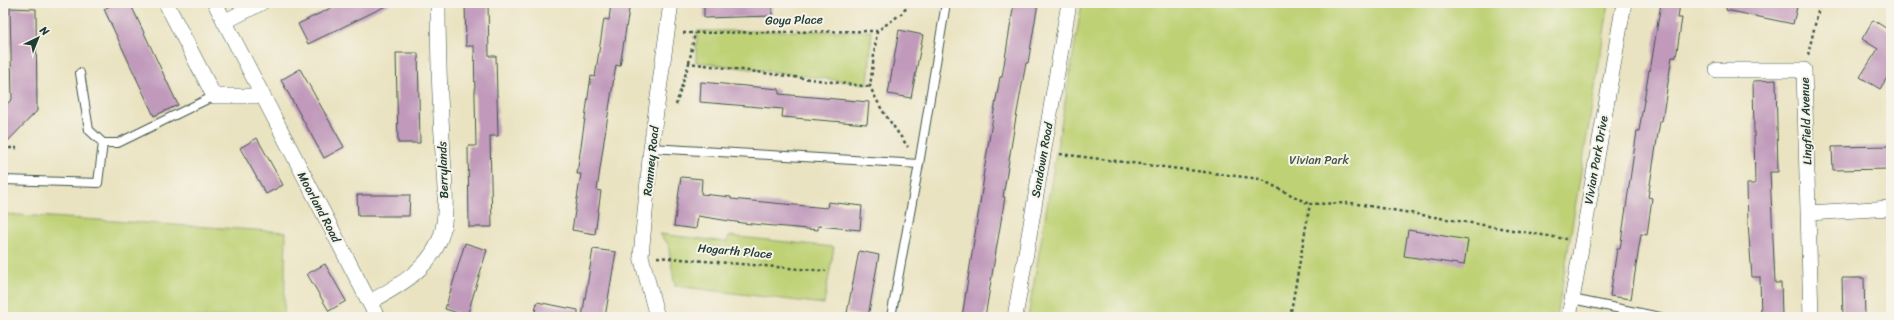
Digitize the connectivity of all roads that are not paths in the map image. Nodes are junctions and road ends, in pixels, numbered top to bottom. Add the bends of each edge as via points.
1 (166, 3) edge
2 (215, 3) edge
3 (261, 3) edge
4 (438, 3) edge
5 (671, 3) edge
6 (946, 3) edge
7 (1069, 3) edge
8 (1624, 3) edge
9 (224, 22) junction
10 (1717, 70) dead end
11 (80, 73) dead end
12 (214, 96) junction
13 (262, 96) junction
14 (103, 143) junction
15 (651, 148) junction
16 (919, 164) junction
17 (3, 180) edge
18 (1891, 208) edge
19 (1808, 212) junction
20 (1572, 299) junction
21 (370, 302) junction
22 (377, 317) edge
23 (657, 317) edge
24 (890, 317) edge
25 (1015, 317) edge
26 (1569, 317) edge
27 (1660, 317) edge
28 (1811, 317) edge

1 - 12 street
2 - 9 street, Moorland Road
3 - 9 street
4 - 21 street, Berrylands via 445,210 440,238 424,264 401,285
5 - 15 street, Romney Road
6 - 16 lane
7 - 25 street, Sandown Road
8 - 20 street, Vivian Park Drive
9 - 13 street, Moorland Road
10 - 19 street, Lingfield Avenue via 1804,70
11 - 14 lane via 89,130
12 - 13 street
12 - 14 lane via 118,143
13 - 21 street, Moorland Road
14 - 17 lane via 98,183
15 - 16 lane
15 - 23 street, Romney Road via 641,256
16 - 24 lane
18 - 19 street
19 - 28 street, Lingfield Avenue
20 - 26 street, Vivian Park Drive
20 - 27 lane
21 - 22 street, Moorland Road

